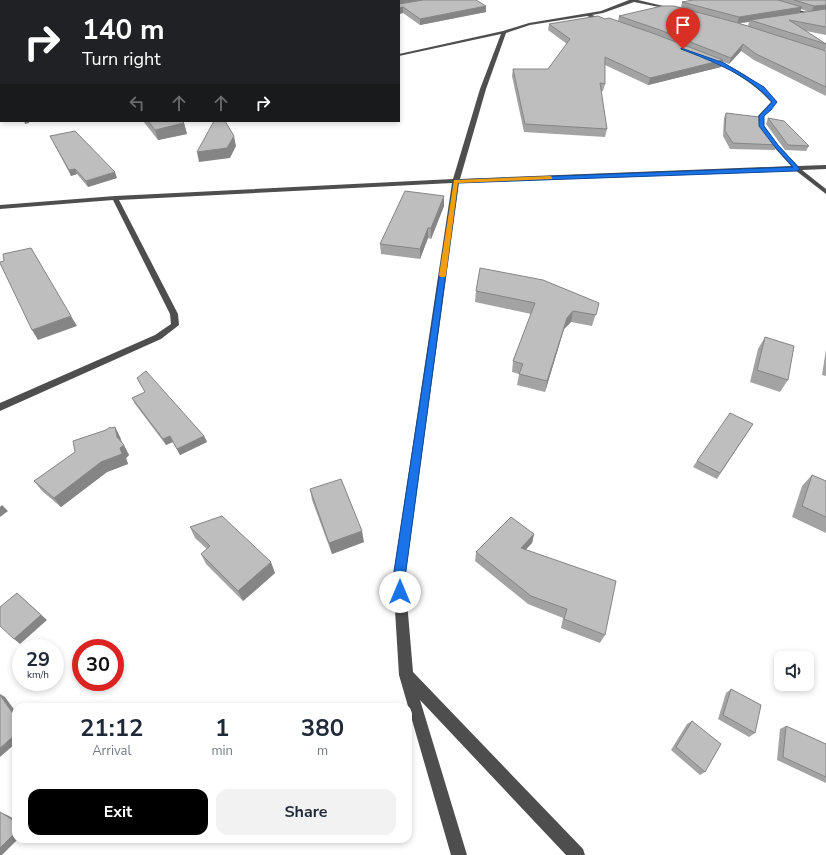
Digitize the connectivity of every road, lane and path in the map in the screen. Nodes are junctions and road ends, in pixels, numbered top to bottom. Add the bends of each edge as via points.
1 (634, 0) edge
2 (784, 7) edge
3 (681, 10) edge
4 (826, 13) edge
5 (588, 15) junction
6 (814, 15) junction
7 (799, 17) edge
8 (826, 18) edge
9 (608, 22) edge
10 (504, 32) junction
11 (400, 55) edge
12 (708, 58) edge
13 (826, 167) edge
14 (797, 169) junction
15 (456, 181) junction
16 (826, 192) edge
17 (115, 198) junction
18 (0, 207) edge
19 (0, 407) edge
20 (406, 675) junction
21 (460, 855) edge
22 (577, 855) edge

1 - 3 street
1 - 5 street
2 - 6 street
4 - 6 street
5 - 9 street
5 - 10 street via 529,24
6 - 7 street
6 - 8 street
10 - 11 street
10 - 15 street
12 - 14 street via 763,88 774,102 761,116 761,126
13 - 14 street
14 - 15 street
14 - 16 street
15 - 17 street
15 - 20 street via 399,578
17 - 18 street
17 - 19 street via 174,314 175,325 158,337
20 - 21 street
20 - 22 street

